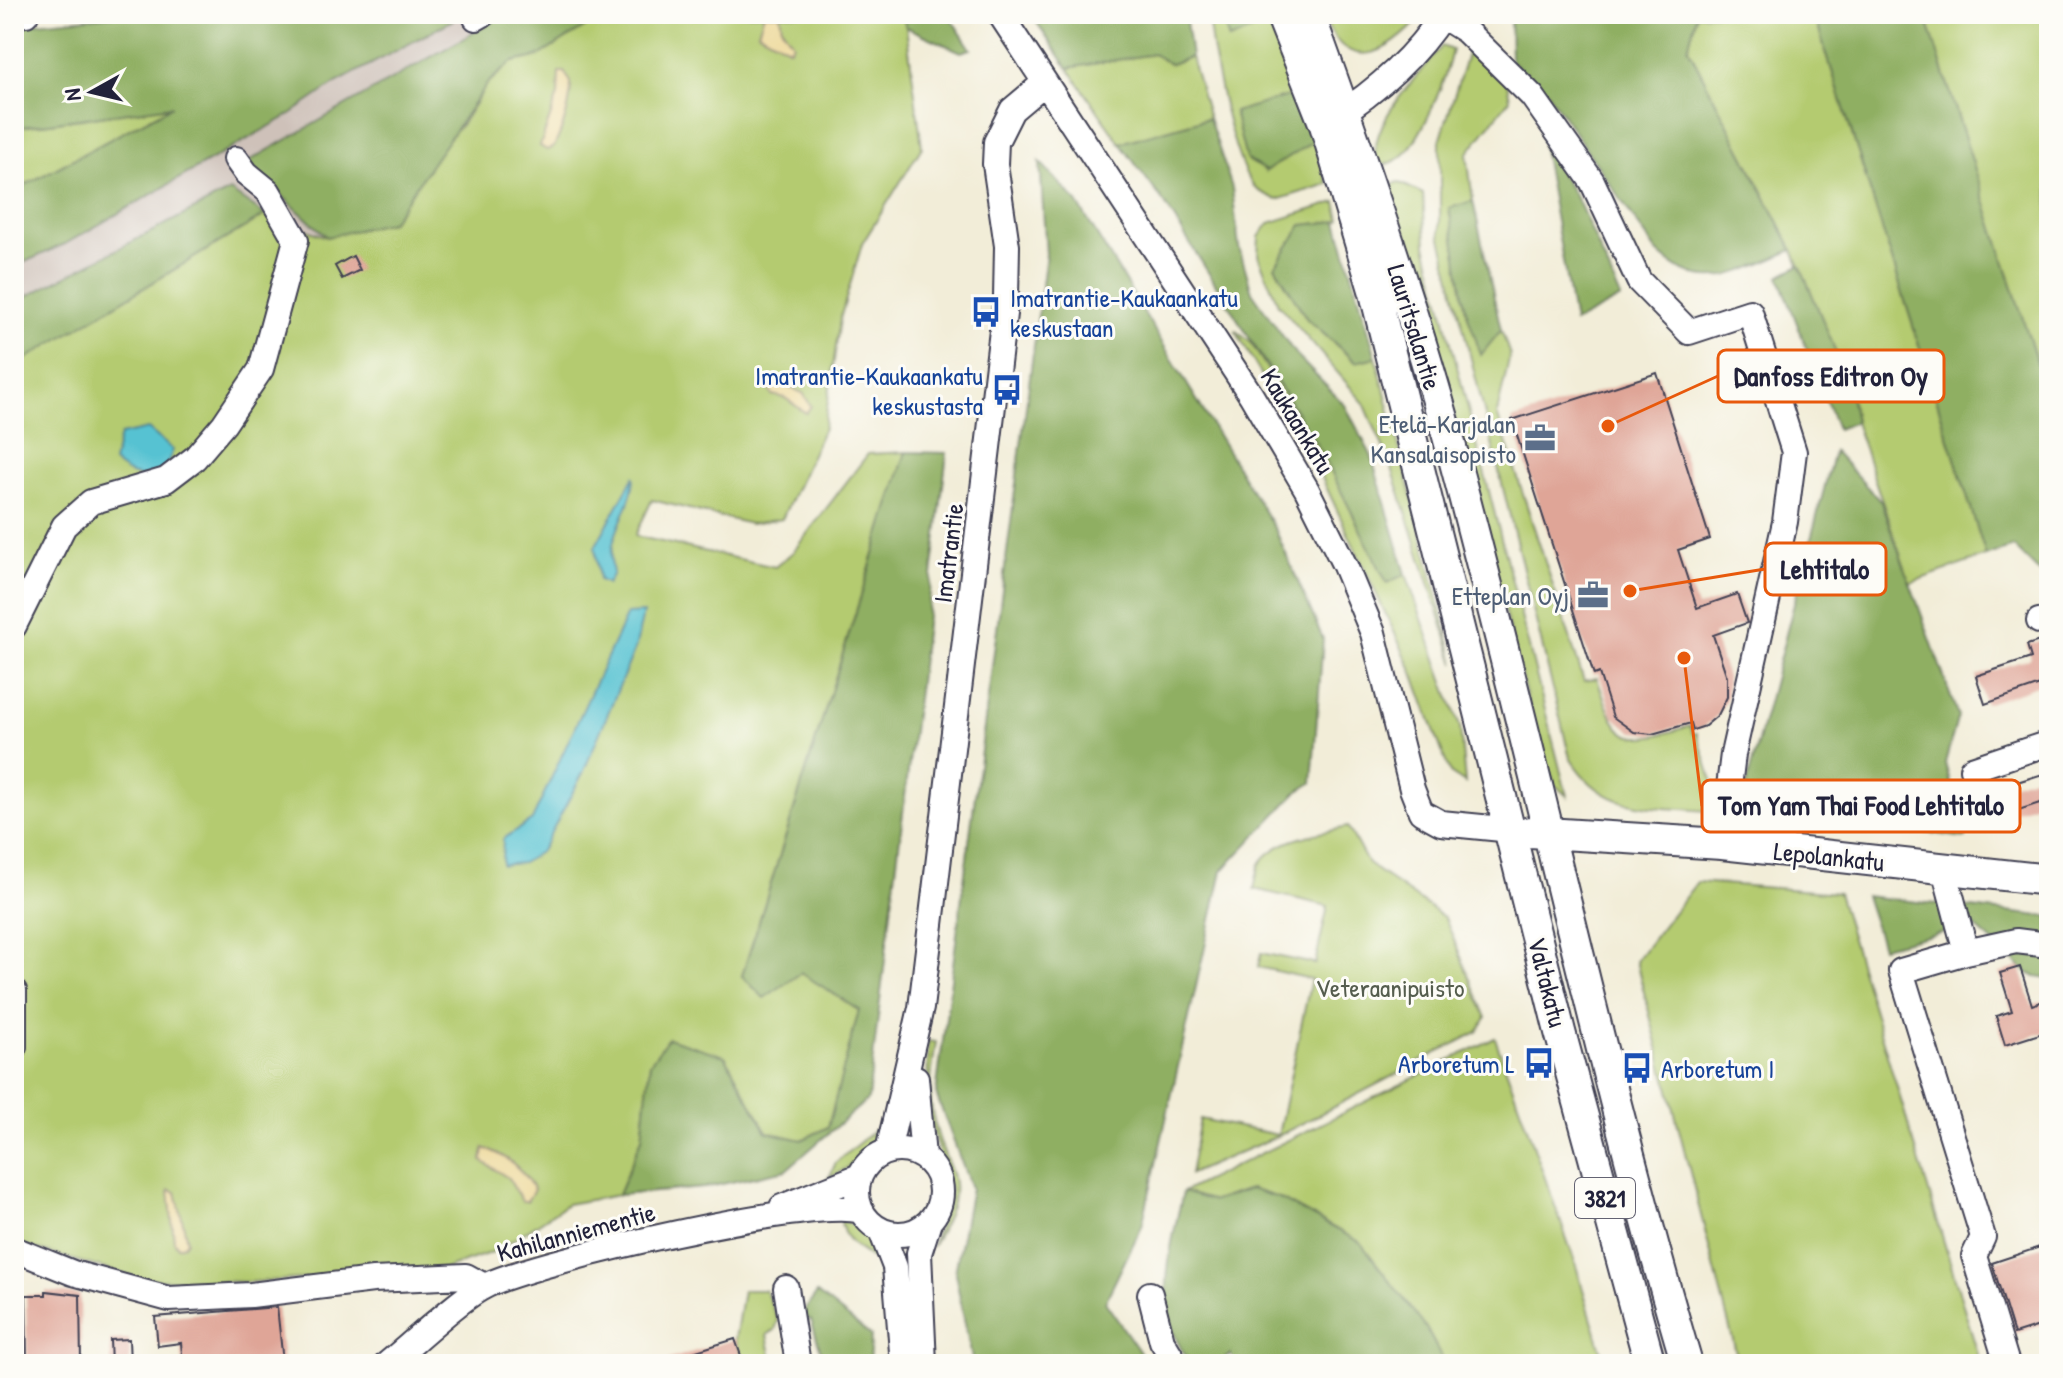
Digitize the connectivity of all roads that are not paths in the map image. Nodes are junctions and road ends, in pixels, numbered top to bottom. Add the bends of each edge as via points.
1 (26, 14) edge
2 (1000, 14) edge
3 (1281, 14) edge
4 (1309, 14) edge
5 (1442, 15) edge
6 (14, 16) edge
7 (1044, 83) junction
8 (1334, 119) junction
9 (236, 159) dead end
10 (14, 626) edge
11 (2049, 743) edge
12 (1972, 769) dead end
13 (1512, 830) junction
14 (1548, 833) junction
15 (1722, 844) junction
16 (1944, 869) junction
17 (2049, 880) edge
18 (2049, 945) edge
19 (1966, 952) junction
20 (14, 991) edge
21 (14, 1047) edge
22 (914, 1048) junction
23 (888, 1151) junction
24 (923, 1157) junction
25 (860, 1176) junction
26 (861, 1211) junction
27 (758, 1218) junction
28 (929, 1222) junction
29 (881, 1231) junction
30 (14, 1249) edge
31 (484, 1286) junction
32 (786, 1288) dead end
33 (1150, 1294) dead end
34 (387, 1364) edge
35 (798, 1364) edge
36 (903, 1364) edge
37 (924, 1364) edge
38 (1176, 1364) edge
39 (1650, 1364) edge
40 (1687, 1364) edge
41 (2007, 1364) edge

1 - 6 street
2 - 7 street, Kaukaankatu
3 - 8 main road, Lauritsalantie / 3821
4 - 8 main road, Lauritsalantie / 3821
5 - 8 street via 1391,76
5 - 15 street via 1466,31 1532,96 1592,181 1639,281 1689,332 1750,312 1794,452 1785,522 1733,754
7 - 13 street, Kaukaankatu via 1251,395 1307,490 1373,633 1421,812 1441,823
7 - 22 street, Imatrantie via 1012,110 996,142 1007,246 1006,297
8 - 13 main road, Lauritsalantie / 3821
8 - 14 main road, Lauritsalantie / 3821 via 1408,301 1446,429
9 - 10 street via 268,191 296,240 261,369 195,458 166,480 91,502 64,526
11 - 12 street
13 - 14 main road, Lepolankatu
13 - 39 main road, Valtakatu / 3821 via 1560,1032
14 - 15 main road, Lepolankatu
14 - 40 main road, Valtakatu / 3821
15 - 16 main road, Lepolankatu
16 - 17 main road, Lepolankatu
16 - 19 street
18 - 19 street via 2016,941
19 - 41 street via 1901,971 1983,1237 1974,1256
20 - 21 street
22 - 23 street, Imatrantie
22 - 24 street, Imatrantie
23 - 24 street
23 - 25 street via 871,1160
24 - 28 street via 941,1188 937,1212
25 - 26 street
25 - 27 street, Kahilanniementie
26 - 27 street, Kahilanniementie via 845,1207
26 - 29 street
27 - 31 street, Kahilanniementie via 622,1246
28 - 29 street via 907,1234
28 - 37 street via 919,1253
29 - 36 street via 895,1267
30 - 31 street via 73,1273 169,1299 466,1276
31 - 34 street, Kahilanniementie
32 - 35 street
33 - 38 street via 1162,1341

